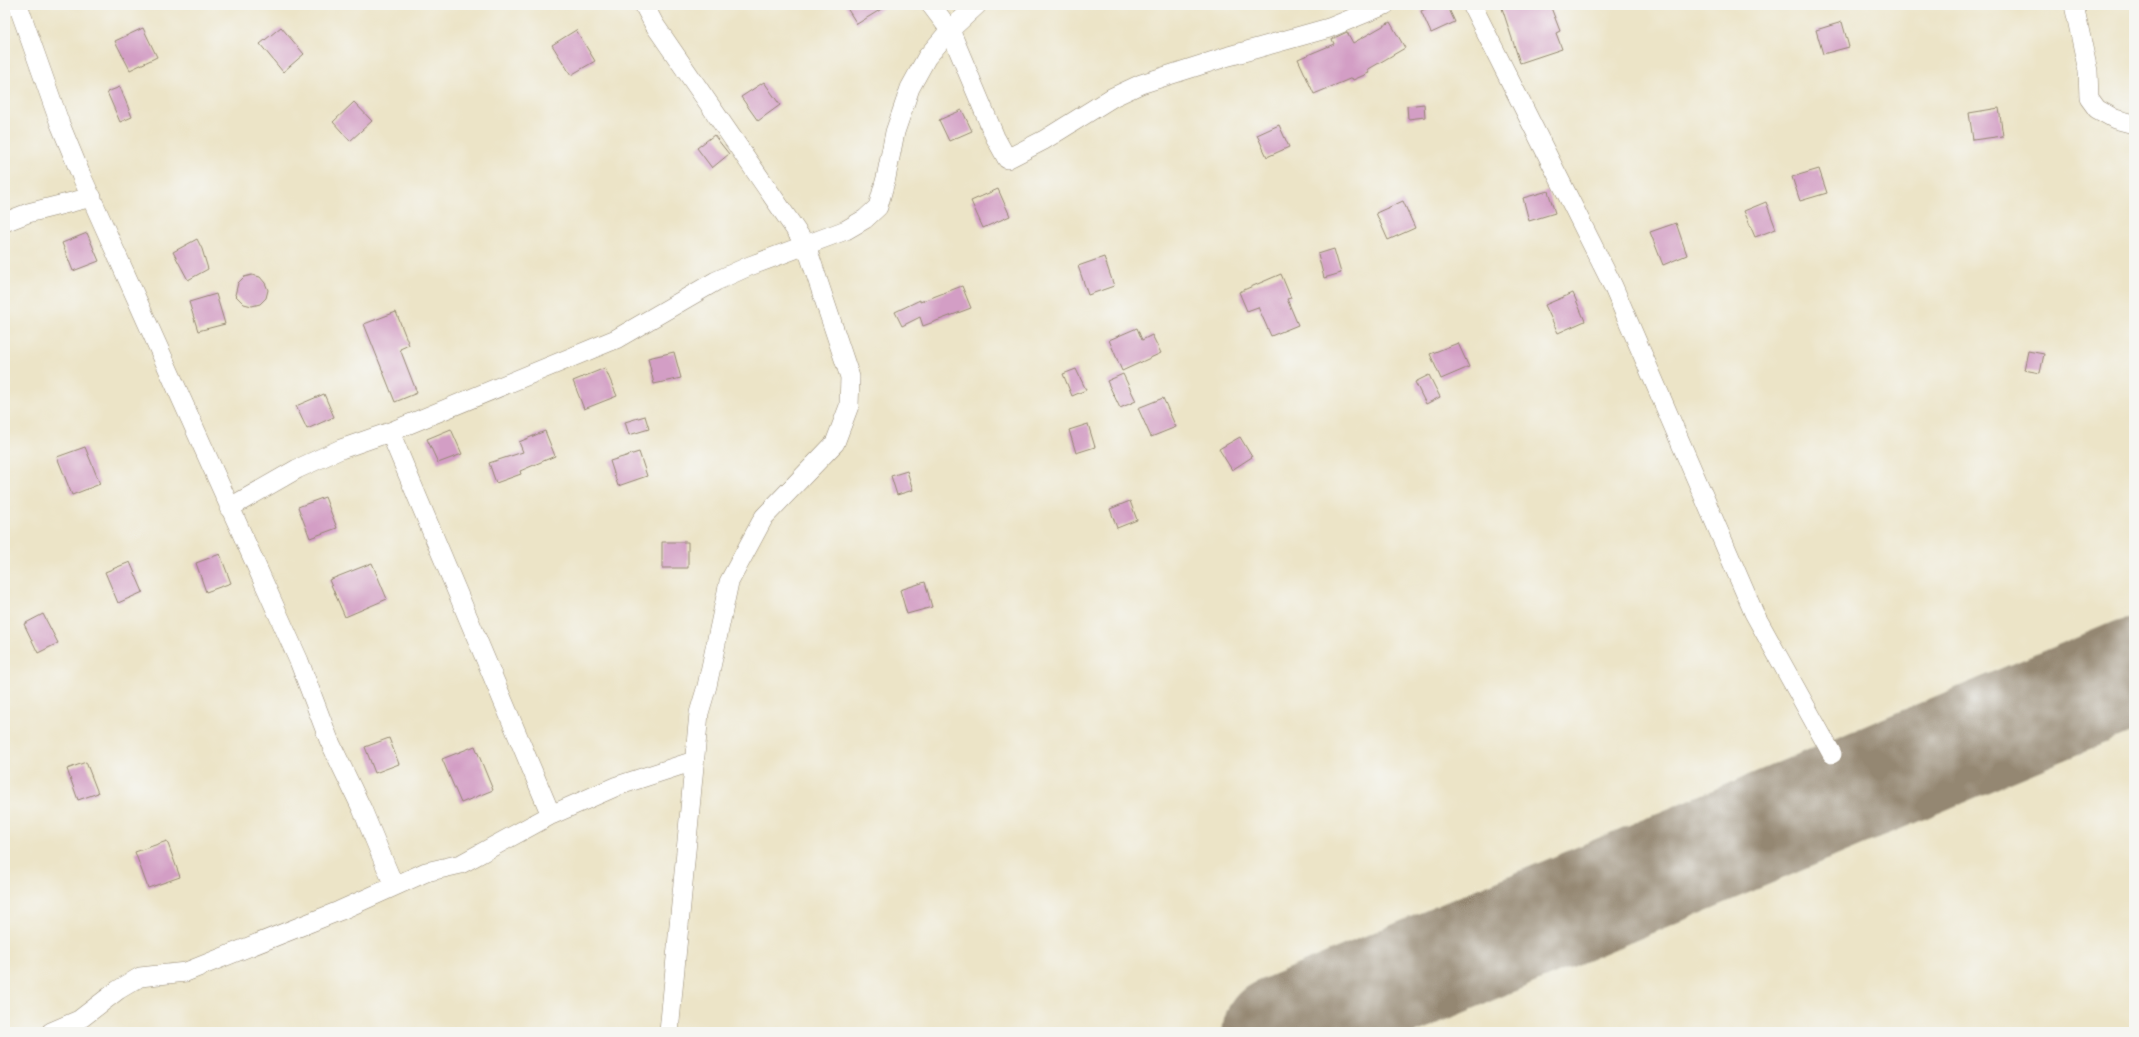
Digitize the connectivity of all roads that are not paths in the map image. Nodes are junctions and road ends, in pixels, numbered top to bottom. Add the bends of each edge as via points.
1 (18, 5) edge
2 (644, 5) edge
3 (931, 5) edge
4 (977, 5) edge
5 (1385, 5) edge
6 (1472, 5) edge
7 (2074, 5) edge
8 (950, 30) junction
9 (2134, 124) edge
10 (92, 197) junction
11 (5, 222) edge
12 (806, 245) junction
13 (390, 432) junction
14 (229, 508) junction
15 (1832, 754) dead end
16 (694, 760) junction
17 (551, 815) junction
18 (394, 886) junction
19 (51, 1032) edge
20 (669, 1032) edge

1 - 10 street via 60,124
2 - 12 street via 654,24
3 - 8 street
4 - 8 street
5 - 8 street via 1329,28 1141,84 1113,97 1044,140 1007,159 995,137
6 - 15 street via 1613,286 1754,613
7 - 9 street via 2088,71 2089,98 2097,109 2114,119
8 - 12 street via 927,57 910,88 895,132 878,207 865,219 846,230
10 - 11 street via 28,213
10 - 14 street
12 - 13 street via 716,281 616,339
12 - 16 street via 850,377 849,406 835,443 764,517 729,582 699,714
13 - 14 street via 341,449 297,469
13 - 17 street
14 - 18 street via 299,661 329,740 362,809
16 - 17 street via 617,786
16 - 20 street
17 - 18 street via 461,864 426,872
18 - 19 street via 339,911 186,972 140,977 118,990 79,1020

